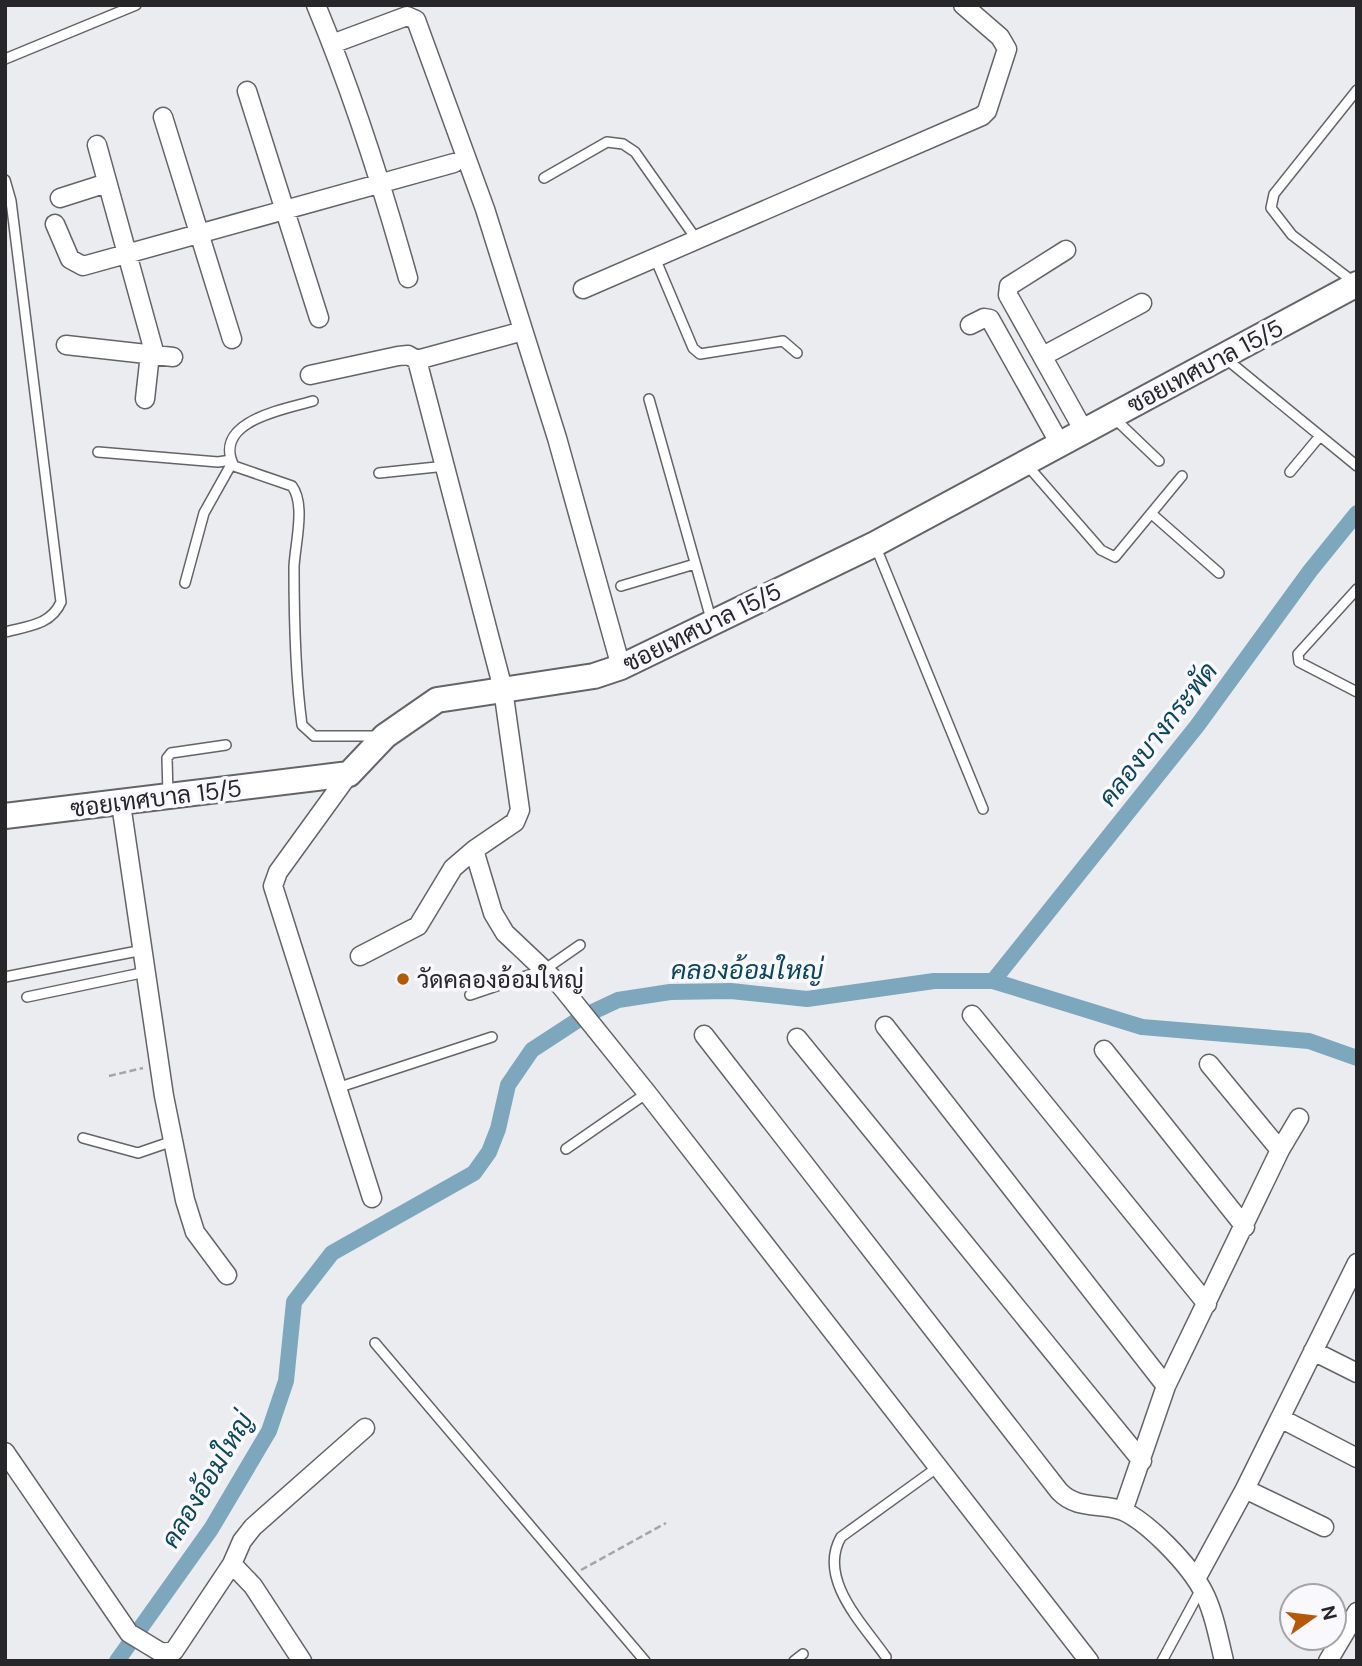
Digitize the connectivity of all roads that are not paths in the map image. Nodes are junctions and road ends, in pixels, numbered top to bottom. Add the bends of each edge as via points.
1 (136, 5) edge
2 (316, 5) edge
3 (963, 5) edge
4 (332, 44) junction
5 (5, 59) edge
6 (1357, 90) edge
7 (247, 91) dead end
8 (163, 117) dead end
9 (97, 145) dead end
10 (454, 163) dead end
11 (544, 178) dead end
12 (5, 180) edge
13 (107, 183) junction
14 (382, 183) junction
15 (60, 198) dead end
16 (285, 210) junction
17 (55, 224) dead end
18 (200, 234) junction
19 (696, 240) junction
20 (1066, 250) dead end
21 (128, 254) junction
22 (654, 258) junction
23 (408, 278) dead end
24 (1357, 284) edge
25 (583, 289) dead end
26 (1142, 303) dead end
27 (319, 318) dead end
28 (970, 325) dead end
29 (523, 331) junction
30 (232, 339) dead end
31 (66, 345) dead end
32 (797, 352) dead end
33 (159, 356) junction
34 (1043, 356) junction
35 (1223, 356) junction
36 (417, 360) junction
37 (310, 375) dead end
38 (145, 399) dead end
39 (649, 399) dead end
40 (313, 401) dead end
41 (1111, 416) junction
42 (1084, 431) junction
43 (1320, 436) junction
44 (1060, 444) junction
45 (98, 452) dead end
46 (232, 461) junction
47 (1159, 461) dead end
48 (1026, 464) junction
49 (446, 466) junction
50 (1357, 466) edge
51 (1290, 472) dead end
52 (379, 473) dead end
53 (1182, 476) dead end
54 (1153, 515) junction
55 (875, 544) junction
56 (695, 564) junction
57 (1219, 573) dead end
58 (185, 583) dead end
59 (621, 586) dead end
60 (1357, 589) edge
61 (712, 623) junction
62 (5, 632) edge
63 (621, 667) junction
64 (502, 689) junction
65 (1357, 692) edge
66 (386, 736) junction
67 (226, 745) dead end
68 (349, 774) junction
69 (168, 797) junction
70 (121, 804) junction
71 (983, 809) dead end
72 (5, 816) edge
73 (474, 850) junction
74 (580, 945) dead end
75 (143, 950) junction
76 (360, 956) dead end
77 (544, 970) junction
78 (146, 972) junction
79 (5, 977) edge
80 (470, 995) dead end
81 (27, 997) dead end
82 (972, 1015) dead end
83 (885, 1026) dead end
84 (704, 1035) dead end
85 (492, 1037) dead end
86 (797, 1038) dead end
87 (1104, 1050) dead end
88 (1209, 1064) dead end
89 (337, 1088) junction
90 (647, 1093) junction
91 (1299, 1118) dead end
92 (83, 1138) dead end
93 (173, 1141) junction
94 (566, 1149) dead end
95 (1280, 1150) junction
96 (372, 1198) dead end
97 (1245, 1227) junction
98 (1357, 1263) edge
99 (227, 1275) dead end
100 (1352, 1285) edge
101 (1207, 1304) junction
102 (375, 1342) dead end
103 (1313, 1351) junction
104 (1357, 1373) edge
105 (1166, 1386) junction
106 (1280, 1418) junction
107 (365, 1428) dead end
108 (5, 1452) edge
109 (1357, 1458) edge
110 (1142, 1461) junction
111 (939, 1467) junction
112 (1245, 1489) junction
113 (1123, 1511) junction
114 (1324, 1527) dead end
115 (232, 1564) junction
116 (1200, 1582) junction
117 (1357, 1612) edge
118 (1351, 1633) edge
119 (803, 1654) dead end
120 (886, 1657) dead end
121 (302, 1661) edge
122 (645, 1661) edge
123 (794, 1661) edge
124 (1089, 1661) edge
125 (1162, 1661) edge
126 (1224, 1661) edge
127 (1328, 1661) edge

1 - 5 lane
2 - 4 street
3 - 19 street via 1000,37 1007,49 982,116
4 - 14 street
4 - 29 street via 407,16 416,20 485,209
6 - 24 lane via 1275,194 1271,208 1292,235
7 - 16 street
8 - 18 street
9 - 13 street
10 - 14 street
11 - 19 lane via 607,142 623,144 635,152
12 - 62 lane via 61,602 47,621
13 - 15 street
13 - 21 street
14 - 16 street
14 - 23 street
16 - 18 street
16 - 27 street
17 - 21 street via 69,256 81,266
18 - 21 street
18 - 30 street
19 - 22 street
20 - 34 street via 1009,286 1011,301
21 - 33 street
22 - 25 street
22 - 32 lane via 693,348 700,354 783,341
24 - 35 street, ซอยเทศบาล 15/5
26 - 34 street
28 - 44 street via 990,319
29 - 36 street
29 - 63 street
31 - 33 street
33 - 38 street
34 - 42 street
35 - 41 street, ซอยเทศบาล 15/5
35 - 43 lane
36 - 37 street via 398,356
36 - 49 street
39 - 56 lane
40 - 46 lane via 253,418 235,435
41 - 42 street, ซอยเทศบาล 15/5
41 - 47 lane
42 - 44 street, ซอยเทศบาล 15/5
43 - 50 lane
43 - 51 lane
44 - 48 street, ซอยเทศบาล 15/5
45 - 46 lane
46 - 58 lane via 204,513
46 - 66 lane via 295,490 302,725 314,736
48 - 54 lane via 1111,556 1115,557
48 - 55 street, ซอยเทศบาล 15/5
49 - 52 lane
49 - 64 street
53 - 54 lane
54 - 57 lane
55 - 61 street, ซอยเทศบาล 15/5
55 - 71 lane
56 - 59 lane
56 - 61 lane
60 - 65 lane via 1298,654 1299,662
61 - 63 street, ซอยเทศบาล 15/5
63 - 64 street, ซอยเทศบาล 15/5 via 594,676
64 - 66 street, ซอยเทศบาล 15/5 via 438,701
64 - 73 street via 520,810 515,822
66 - 68 street, ซอยเทศบาล 15/5
67 - 69 lane via 170,753
68 - 69 street, ซอยเทศบาล 15/5
68 - 89 street via 278,872 273,886
69 - 70 street, ซอยเทศบาล 15/5
70 - 72 street, ซอยเทศบาล 15/5
70 - 75 street
73 - 76 street via 453,868 418,926
73 - 77 street via 493,913 505,933
74 - 77 lane
75 - 78 street
75 - 79 lane
77 - 80 lane
77 - 90 street
78 - 81 lane
78 - 93 street
82 - 101 street
83 - 105 street
84 - 113 street via 1059,1491 1079,1504
85 - 89 lane
86 - 110 street
87 - 97 street
88 - 95 street
89 - 96 street
90 - 94 lane
90 - 111 street
91 - 95 street
92 - 93 lane via 138,1153
93 - 99 street via 195,1232
95 - 97 street
97 - 101 street
98 - 100 street
100 - 103 street
101 - 105 street
102 - 122 lane
103 - 104 street
103 - 106 street
105 - 110 street
106 - 109 street
106 - 112 street
107 - 115 street via 253,1527
108 - 115 street via 128,1633 149,1647 167,1653 176,1649
110 - 113 street
111 - 120 lane via 838,1542 835,1556 841,1592
111 - 124 street
112 - 114 street
112 - 116 street
113 - 116 street via 1153,1532
115 - 121 street via 253,1586
116 - 125 lane
116 - 126 street via 1213,1612
117 - 118 street
118 - 127 street
119 - 123 lane

